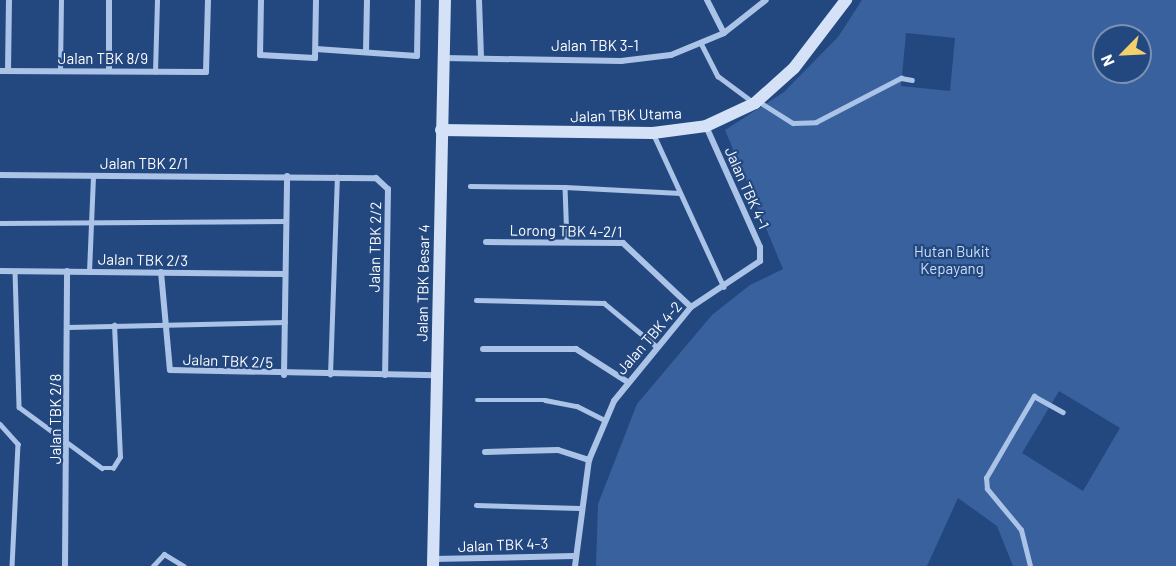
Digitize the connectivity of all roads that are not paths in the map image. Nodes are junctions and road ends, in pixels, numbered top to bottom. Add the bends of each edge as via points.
1 (9, 0) edge
2 (61, 0) edge
3 (109, 0) edge
4 (156, 0) edge
5 (208, 0) edge
6 (261, 0) edge
7 (316, 0) edge
8 (367, 0) edge
9 (418, 0) edge
10 (445, 0) edge
11 (479, 0) edge
12 (707, 0) edge
13 (766, 0) edge
14 (846, 0) edge
15 (838, 5) edge
16 (0, 25) edge
17 (9, 25) junction
18 (724, 33) junction
19 (702, 45) junction
20 (316, 49) junction
21 (366, 52) junction
22 (480, 57) junction
23 (444, 58) junction
24 (0, 71) edge
25 (8, 71) junction
26 (60, 71) junction
27 (109, 72) junction
28 (155, 72) junction
29 (912, 80) dead end
30 (756, 102) junction
31 (706, 126) junction
32 (441, 130) junction
33 (653, 133) junction
34 (0, 175) edge
35 (93, 176) junction
36 (287, 176) junction
37 (337, 176) junction
38 (470, 186) dead end
39 (565, 187) junction
40 (680, 193) junction
41 (286, 221) junction
42 (0, 223) edge
43 (90, 224) junction
44 (486, 242) dead end
45 (567, 242) junction
46 (760, 261) joint
47 (0, 271) edge
48 (15, 271) junction
49 (67, 271) junction
50 (89, 272) junction
51 (161, 272) junction
52 (285, 274) junction
53 (724, 287) junction
54 (476, 300) dead end
55 (691, 307) junction
56 (285, 322) junction
57 (165, 323) junction
58 (114, 325) junction
59 (68, 327) junction
60 (656, 346) junction
61 (483, 349) dead end
62 (284, 375) junction
63 (330, 375) junction
64 (385, 375) junction
65 (436, 375) junction
66 (626, 381) junction
67 (477, 400) dead end
68 (1063, 412) dead end
69 (604, 420) junction
70 (0, 424) edge
71 (69, 448) junction
72 (485, 452) dead end
73 (589, 460) junction
74 (476, 505) dead end
75 (579, 508) junction
76 (574, 555) junction
77 (433, 563) edge
78 (12, 566) edge
79 (65, 566) edge
80 (153, 566) edge
81 (184, 566) edge
82 (575, 566) edge
83 (1030, 566) edge

1 - 17 street
2 - 26 lane
3 - 27 street
4 - 28 lane
5 - 28 street, Jalan TBK 8/9 via 206,72
6 - 20 street via 260,55 315,58
7 - 20 street
8 - 21 street
9 - 21 street via 417,56
10 - 23 street, Jalan TBK Besar 4
11 - 22 street
12 - 18 street
13 - 18 street, Jalan TBK 3-1
14 - 15 street, Jalan TBK Utama
15 - 30 street, Jalan TBK Utama via 794,69
16 - 17 lane
17 - 25 street
18 - 19 street, Jalan TBK 3-1
19 - 22 street, Jalan TBK 3-1 via 621,61
19 - 30 lane via 718,76
20 - 21 street
22 - 23 street, Jalan TBK 3-1
23 - 32 street, Jalan TBK Besar 4
24 - 25 street, Jalan TBK 8/9
25 - 26 street, Jalan TBK 8/9
26 - 27 street, Jalan TBK 8/9
27 - 28 street, Jalan TBK 8/9
29 - 30 lane via 901,78 816,122 793,123
30 - 31 street, Jalan TBK Utama
31 - 33 street, Jalan TBK Utama
31 - 46 street, Jalan TBK 4-1 via 760,247
32 - 33 street, Jalan TBK Utama
32 - 65 street, Jalan TBK Besar 4
33 - 40 lane
34 - 35 street, Jalan TBK 2/1
35 - 36 street, Jalan TBK 2/1
35 - 43 lane
36 - 37 street, Jalan TBK 2/2
36 - 41 street
37 - 63 lane
37 - 64 street, Jalan TBK 2/2 via 376,178 388,189
38 - 39 lane
39 - 40 lane
39 - 45 lane
40 - 53 lane
41 - 43 lane
41 - 52 street
42 - 43 lane
43 - 50 lane
44 - 45 street, Lorong TBK 4-2/1
45 - 55 street, Lorong TBK 4-2/1 via 630,245
46 - 53 street, Jalan TBK 4-2
47 - 48 street, Jalan TBK 2/3
48 - 49 street, Jalan TBK 2/3
48 - 71 lane via 17,402
49 - 50 street, Jalan TBK 2/3
49 - 59 street, Jalan TBK 2/8
50 - 51 street, Jalan TBK 2/3
51 - 52 street, Jalan TBK 2/3
51 - 57 street
52 - 56 street
53 - 55 street, Jalan TBK 4-2
54 - 60 lane via 604,303
55 - 60 street, Jalan TBK 4-2
56 - 57 lane
56 - 62 street
57 - 58 lane
57 - 62 street, Jalan TBK 2/5 via 171,370
58 - 59 lane
58 - 71 lane via 118,464 102,468
59 - 71 street, Jalan TBK 2/8
60 - 66 street, Jalan TBK 4-2
61 - 66 street via 576,350
62 - 63 street, Jalan TBK 2/5
63 - 64 street, Jalan TBK 2/5
64 - 65 street, Jalan TBK 2/5
65 - 77 street, Jalan TBK Besar 4
66 - 69 street, Jalan TBK 4-2
67 - 69 lane via 545,400
68 - 83 lane via 1034,396 986,478 987,489 1021,530
69 - 73 street, Jalan TBK 4-2
70 - 78 lane via 18,444
71 - 79 street, Jalan TBK 2/8
72 - 73 street via 558,450
73 - 75 street, Jalan TBK 4-2
74 - 75 lane
75 - 76 street, Jalan TBK 4-2
76 - 77 street, Jalan TBK 4-3
76 - 82 street, Jalan TBK 4-2
80 - 81 lane via 164,554

